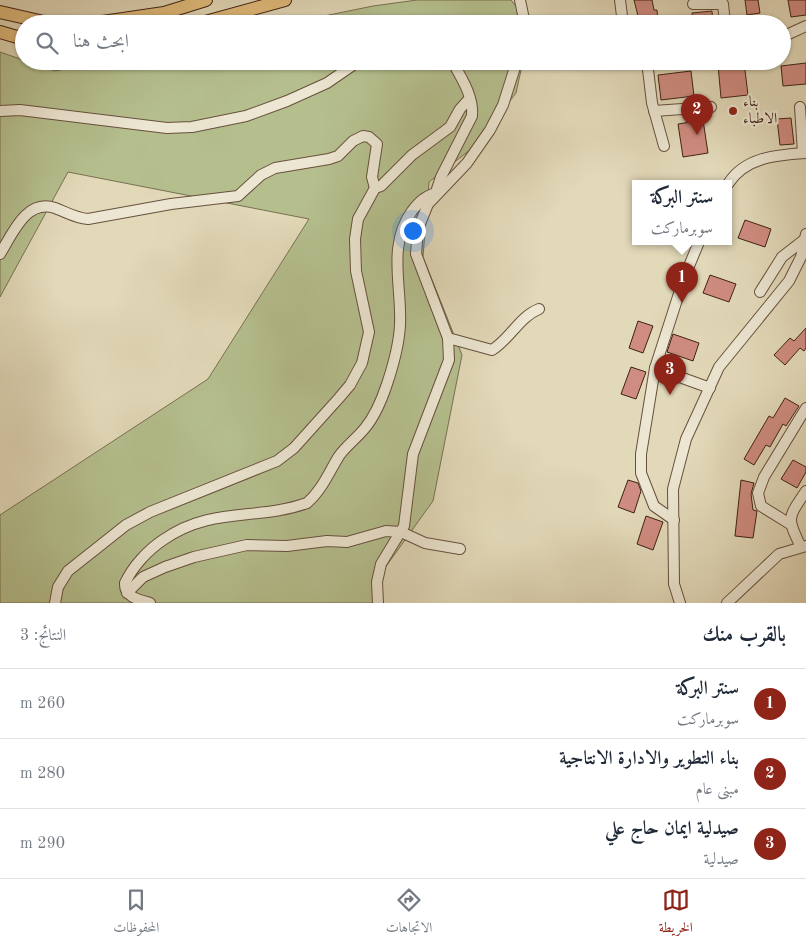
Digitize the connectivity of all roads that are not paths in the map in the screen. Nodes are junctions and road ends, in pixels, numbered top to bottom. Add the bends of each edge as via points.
1 (206, 0) edge
2 (284, 0) edge
3 (520, 0) edge
4 (620, 0) edge
5 (693, 4) dead end
6 (0, 12) edge
7 (15, 15) edge
8 (150, 15) edge
9 (230, 15) edge
10 (523, 15) edge
11 (622, 15) edge
12 (724, 15) edge
13 (806, 26) edge
14 (0, 32) edge
15 (791, 33) edge
16 (15, 36) edge
17 (346, 70) edge
18 (457, 70) edge
19 (514, 70) edge
20 (648, 70) edge
21 (469, 99) junction
22 (711, 107) dead end
23 (800, 107) dead end
24 (0, 111) edge
25 (654, 111) junction
26 (664, 146) dead end
27 (805, 153) edge
28 (732, 180) edge
29 (375, 188) junction
30 (436, 193) junction
31 (805, 237) edge
32 (698, 245) edge
33 (0, 254) edge
34 (760, 292) dead end
35 (539, 310) dead end
36 (448, 338) junction
37 (655, 368) junction
38 (710, 388) junction
39 (806, 408) edge
40 (806, 491) edge
41 (674, 520) junction
42 (790, 524) junction
43 (402, 532) junction
44 (804, 546) edge
45 (460, 549) dead end
46 (127, 593) junction
47 (55, 603) edge
48 (150, 603) edge
49 (378, 603) edge
50 (680, 603) edge
51 (727, 603) edge

1 - 8 main road
2 - 9 main road
3 - 10 street
4 - 11 street
5 - 12 street via 723,4
6 - 7 main road
13 - 15 street
14 - 16 main road
17 - 24 street via 327,83 287,101 246,116 192,127 167,128 20,110
18 - 21 street
19 - 30 street via 503,105 490,130 467,163
20 - 25 street
21 - 29 street via 450,128 412,155 386,182
21 - 30 street via 472,116 440,177
22 - 25 street
23 - 27 street
25 - 26 street
27 - 28 street via 762,158 746,165
29 - 33 street via 372,177 376,144 363,136 338,156 267,171 238,196 171,204 88,220 41,206 24,216
29 - 47 street via 356,228 354,258 369,332 362,363 350,385 294,448 277,461 150,512 126,525 68,571 58,587
30 - 36 street via 422,218 415,247
30 - 46 street via 423,198 403,227 399,239 396,266 399,335 385,390 370,421 343,451 322,486 311,500 302,505 202,520 174,532 147,553 131,572 125,583
31 - 34 street via 782,257
31 - 38 street via 789,281 719,367
32 - 37 street
35 - 36 street via 526,315 505,342 492,350
36 - 43 street via 447,368 410,466
37 - 38 street
37 - 41 street via 641,454 641,474 654,506
38 - 41 street via 686,439 673,489
39 - 42 street via 764,477 758,493 761,506
40 - 42 street via 791,514
41 - 50 street via 674,584
42 - 44 street
43 - 45 street via 418,541
43 - 46 street via 386,531 347,542 247,545 221,550 152,572 142,577
43 - 49 street via 381,564
44 - 51 street via 779,554
46 - 48 street

